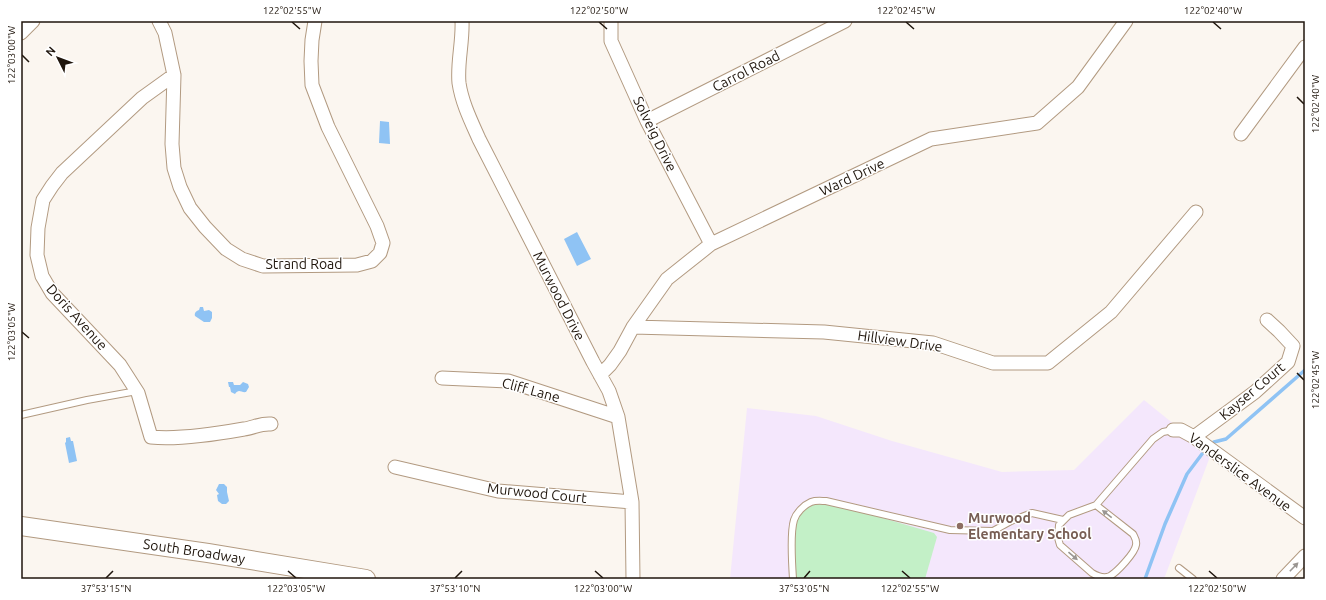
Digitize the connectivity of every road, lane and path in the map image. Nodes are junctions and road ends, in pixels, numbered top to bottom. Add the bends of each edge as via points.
1 (33, 21) edge
2 (159, 21) edge
3 (315, 21) edge
4 (462, 21) edge
5 (611, 21) edge
6 (845, 21) edge
7 (1126, 21) edge
8 (21, 33) edge
9 (1305, 46) edge
10 (174, 75) junction
11 (647, 121) junction
12 (1242, 134) dead end
13 (1196, 212) dead end
14 (711, 244) junction
15 (1267, 320) dead end
16 (633, 327) junction
17 (600, 375) junction
18 (442, 378) dead end
19 (137, 391) junction
20 (21, 415) edge
21 (618, 417) junction
22 (271, 424) dead end
23 (1173, 430) joint
24 (1194, 437) junction
25 (395, 467) dead end
26 (632, 502) junction
27 (1096, 505) junction
28 (1305, 518) edge
29 (1063, 520) junction
30 (21, 526) edge
31 (1305, 556) edge
32 (1179, 568) dead end
33 (366, 579) edge
34 (633, 579) edge
35 (793, 579) edge
36 (1193, 579) edge
37 (1283, 579) edge

1 - 8 street
2 - 10 street, Strand Road via 165,34
3 - 10 street, Strand Road via 311,61 312,85 328,127 383,243 380,253 372,261 357,265 263,266 242,259 226,249 190,208 174,168
4 - 17 street, Murwood Drive via 459,83 464,104
5 - 11 street, Solveig Drive via 611,41
6 - 11 street, Carrol Road
7 - 14 street, Ward Drive via 1078,87 1037,123 931,139
9 - 12 street
10 - 19 street, Doris Avenue via 142,98 62,173 43,200 38,228 37,255 42,276 57,299 120,365
11 - 14 street, Solveig Drive
13 - 16 street, Hillview Drive via 1111,312 1048,363 993,363 933,343 824,332
14 - 16 street, Ward Drive via 667,279
15 - 24 street, Kayser Court via 1293,346 1288,362 1255,392
16 - 17 street, Ward Drive via 620,351
17 - 21 street, Murwood Drive
18 - 21 street, Cliff Lane via 508,381
19 - 20 lane
19 - 22 street, Doris Avenue via 151,437 166,439
21 - 26 street, Murwood Drive
23 - 24 street, Vanderslice Avenue via 1181,430
23 - 27 lane via 1163,432 1153,439
24 - 28 street, Vanderslice Avenue
25 - 26 street, Murwood Court via 498,491
26 - 34 street, Murwood Drive
27 - 29 lane via 1069,515
29 -> 27 lane via 1058,532 1060,545 1092,573 1110,576 1135,550 1137,544 1133,534
29 - 35 lane via 1032,513 993,531 950,530 826,501 811,502 794,520
30 - 33 main road, South Broadway via 208,552
37 -> 31 street
32 - 36 lane

